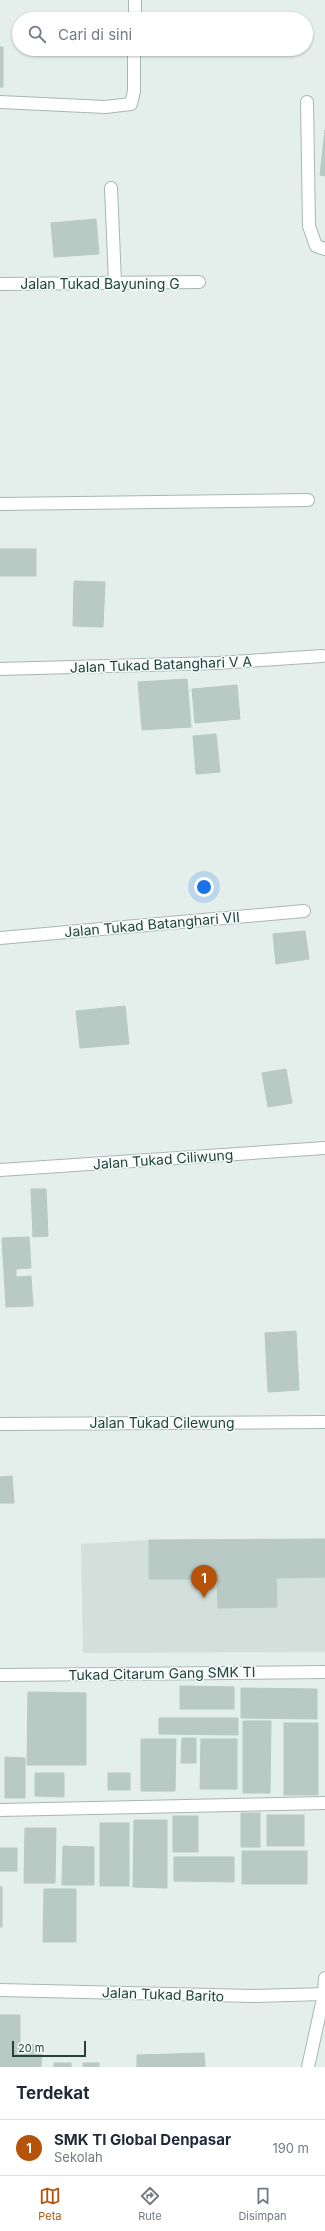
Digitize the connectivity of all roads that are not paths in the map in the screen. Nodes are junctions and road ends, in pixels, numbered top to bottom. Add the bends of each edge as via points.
1 (135, 0) edge
2 (135, 12) edge
3 (134, 56) edge
4 (0, 102) edge
5 (307, 102) dead end
6 (112, 188) dead end
7 (325, 249) edge
8 (115, 282) junction
9 (199, 282) dead end
10 (0, 284) edge
11 (308, 500) dead end
12 (0, 504) edge
13 (322, 656) dead end
14 (0, 669) edge
15 (304, 912) dead end
16 (0, 938) edge
17 (325, 1148) edge
18 (0, 1170) edge
19 (325, 1422) edge
20 (0, 1424) edge
21 (325, 1672) edge
22 (0, 1675) edge
23 (325, 1803) edge
24 (0, 1810) edge
25 (325, 1978) edge
26 (0, 1990) edge
27 (324, 1994) edge
28 (308, 2067) edge

1 - 2 street
3 - 4 street via 132,104 118,107
5 - 7 street via 309,226 316,246
6 - 8 street
8 - 9 street, Jalan Tukad Bayuning G
8 - 10 street, Jalan Tukad Bayuning G
11 - 12 street
13 - 14 street, Jalan Tukad Batanghari V A via 217,663
15 - 16 street, Jalan Tukad Batanghari VII
17 - 18 street, Jalan Tukad Ciliwung
19 - 20 street, Jalan Tukad Cilewung
21 - 22 street, Tukad Citarum Gang SMK TI
23 - 24 street
25 - 27 street
26 - 27 street, Jalan Tukad Barito via 253,1996
27 - 28 street

